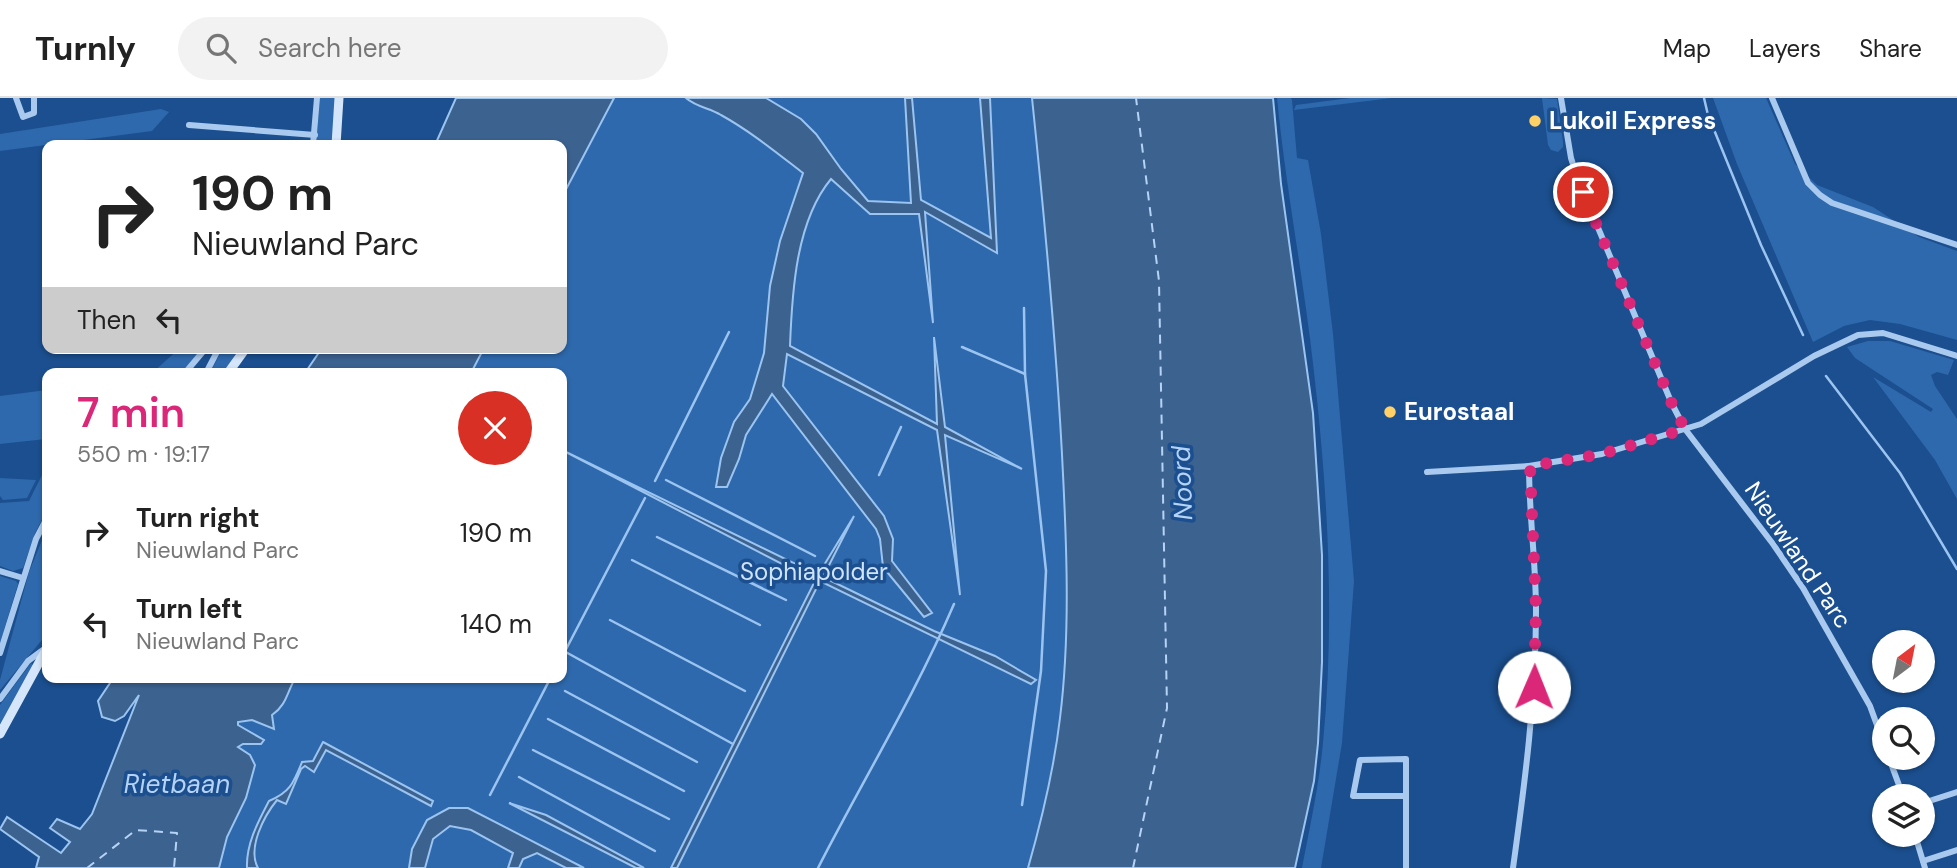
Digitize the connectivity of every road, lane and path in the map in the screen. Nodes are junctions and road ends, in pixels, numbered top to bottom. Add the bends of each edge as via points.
1 (16, 98) edge
2 (34, 98) edge
3 (317, 98) edge
4 (339, 98) edge
5 (1561, 98) edge
6 (1772, 98) edge
7 (190, 125) dead end
8 (314, 135) junction
9 (314, 140) edge
10 (336, 140) edge
11 (1957, 245) edge
12 (201, 354) edge
13 (1957, 356) edge
14 (189, 368) edge
15 (1685, 429) junction
16 (1530, 466) junction
17 (1427, 472) dead end
18 (42, 528) edge
19 (0, 571) edge
20 (23, 578) junction
21 (42, 652) edge
22 (0, 653) edge
23 (42, 657) edge
24 (0, 699) edge
25 (1872, 711) edge
26 (0, 734) edge
27 (1957, 792) edge
28 (1406, 796) junction
29 (1935, 799) edge
30 (1919, 847) edge
31 (1957, 850) edge
32 (1924, 864) edge
33 (1406, 868) edge
34 (1513, 868) edge

1 - 2 street via 23,117 34,113
3 - 8 street
4 - 10 main road
5 - 15 street, Nieuwland Parc via 1578,180
6 - 11 street via 1808,183 1820,195
7 - 8 street
8 - 9 street
12 - 14 street
13 - 15 street via 1883,333 1858,335
15 - 16 street via 1602,454
15 - 25 street, Nieuwland Parc via 1803,588
16 - 17 street
16 - 34 street via 1534,687
18 - 20 street
19 - 20 street
20 - 22 street
21 - 24 street via 29,661
23 - 26 main road
27 - 29 street
28 - 28 street via 1406,759 1360,760 1353,796
28 - 33 street
30 - 32 street
31 - 32 street

